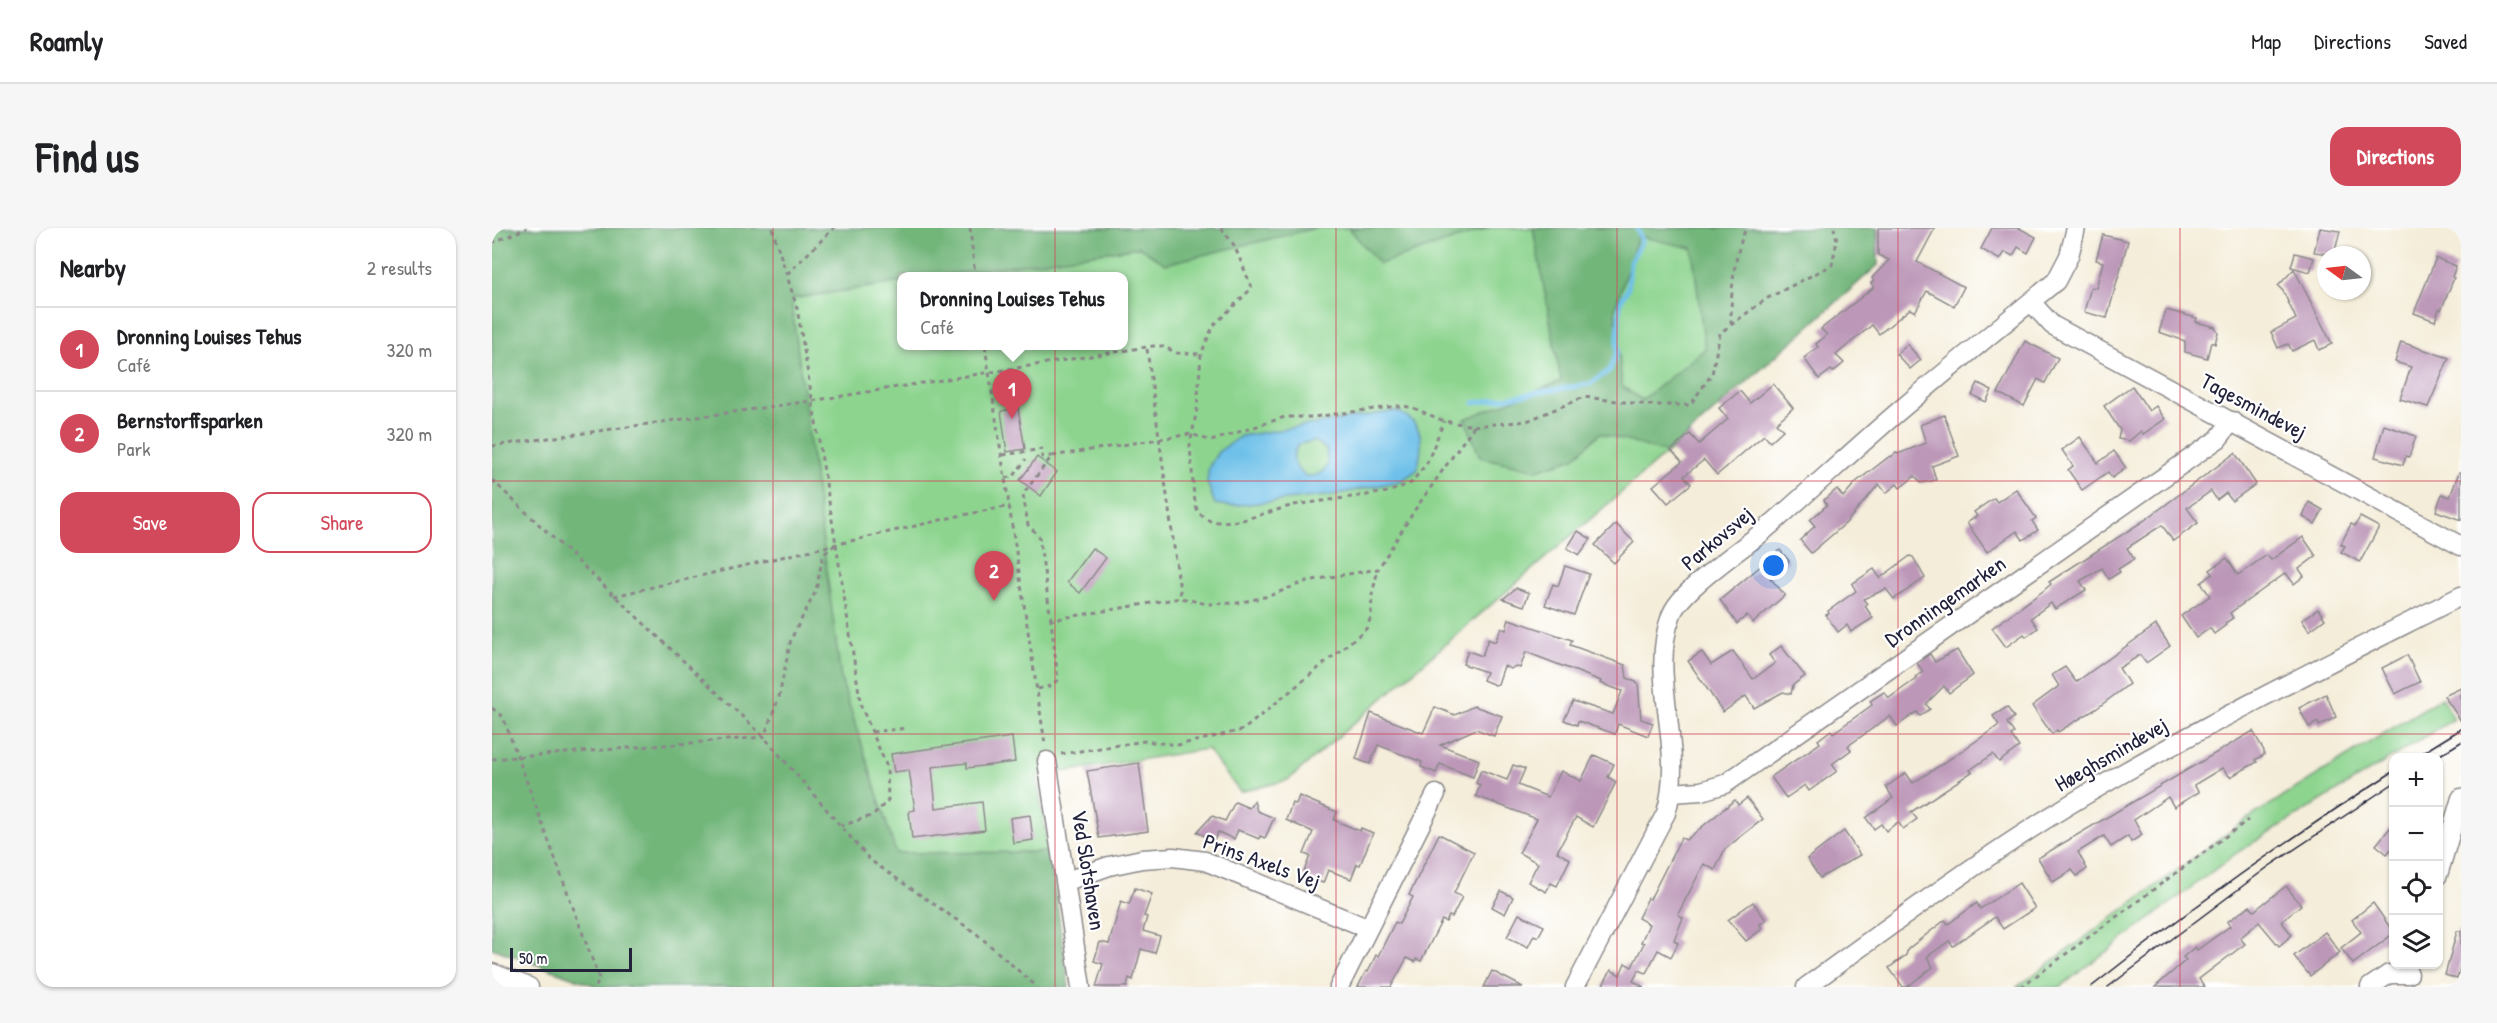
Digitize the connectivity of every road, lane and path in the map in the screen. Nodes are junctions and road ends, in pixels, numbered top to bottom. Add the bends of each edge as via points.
1 (527, 228) edge
2 (772, 228) edge
3 (834, 228) edge
4 (970, 228) edge
5 (1221, 228) edge
6 (1746, 228) edge
7 (1834, 228) edge
8 (2076, 228) edge
9 (492, 243) edge
10 (975, 272) edge
11 (786, 274) junction
12 (2031, 302) junction
13 (1731, 324) junction
14 (1147, 349) junction
15 (986, 350) edge
16 (1201, 354) junction
17 (988, 372) junction
18 (811, 401) junction
19 (2232, 421) junction
20 (1444, 422) junction
21 (1474, 426) junction
22 (1191, 434) junction
23 (1159, 441) junction
24 (492, 446) edge
25 (1003, 455) junction
26 (1052, 456) junction
27 (1026, 459) dead end
28 (1006, 478) junction
29 (492, 480) edge
30 (1010, 506) junction
31 (836, 544) junction
32 (2461, 546) edge
33 (1378, 569) junction
34 (2461, 596) edge
35 (613, 597) junction
36 (1181, 598) junction
37 (1051, 620) junction
38 (1038, 689) junction
39 (492, 708) edge
40 (907, 728) dead end
41 (872, 732) junction
42 (764, 738) junction
43 (517, 757) junction
44 (1047, 758) junction
45 (492, 759) edge
46 (1671, 793) junction
47 (1436, 794) dead end
48 (2461, 798) edge
49 (2248, 820) dead end
50 (841, 826) junction
51 (2443, 861) edge
52 (1067, 881) junction
53 (1367, 928) junction
54 (492, 973) edge
55 (2409, 975) edge
56 (529, 987) edge
57 (596, 987) edge
58 (1037, 987) edge
59 (1081, 987) edge
60 (1338, 987) edge
61 (1575, 987) edge
62 (1806, 987) edge
63 (2021, 987) edge
64 (2370, 987) edge

1 - 9 path
2 - 11 path
3 - 11 path
4 - 10 path
5 - 16 path via 1234,244 1252,288 1213,326
6 - 13 path via 1731,290
7 - 13 path via 1837,240 1832,266 1766,299
8 - 12 street, Parkovsvej via 2069,256 2056,281
11 - 18 path via 797,308
12 - 19 street, Tagesmindevej via 2052,325
12 - 46 street, Parkovsvej via 1679,602 1665,633 1663,664 1673,763
13 - 21 path via 1720,333 1712,374 1690,405 1649,405 1584,397 1527,421
14 - 16 path via 1162,346 1177,353
14 - 17 path
14 - 23 path
15 - 17 path
16 - 22 path
17 - 18 path
17 - 25 path
18 - 24 path
18 - 31 path
19 - 32 street, Tagesmindevej
19 - 46 street, Dronningemarken via 2218,439 1725,784
20 - 21 path
20 - 22 path via 1411,407 1397,406 1285,417 1211,441
20 - 22 path via 1427,463 1411,483 1388,492 1294,505 1225,522 1212,522 1197,510
21 - 33 path
22 - 23 path
23 - 26 path
23 - 36 path
25 - 26 path via 1042,449 1042,457
25 - 28 path
26 - 37 path via 1023,494 1028,525 1039,536
27 - 28 path via 1014,476
28 - 30 path
29 - 35 path
30 - 31 path
30 - 38 path
31 - 35 path
31 - 41 path via 861,706
31 - 42 path via 823,555 816,591 791,639 779,697
33 - 36 path via 1307,581 1238,603 1207,604
33 - 44 path via 1366,629 1243,730 1179,745 1145,741
34 - 62 street, Høeghsmindevej via 2235,710 2109,781 1935,893
35 - 42 path
36 - 37 path
37 - 38 path via 1058,680
38 - 44 path
39 - 43 path via 503,717
40 - 41 path
41 - 50 path via 887,767 888,800 874,814
42 - 43 path
42 - 50 path
43 - 45 path
43 - 57 path via 599,978
44 - 52 street, Ved Slotshaven
46 - 61 street, Parkovsvej via 1666,813
47 - 53 street
48 - 51 street
49 - 63 path
50 - 58 path via 870,860 977,934
52 - 53 street, Prins Axels Vej via 1142,859 1205,861
52 - 59 street, Ved Slotshaven
53 - 60 street
54 - 56 street
55 - 64 street via 2389,974

